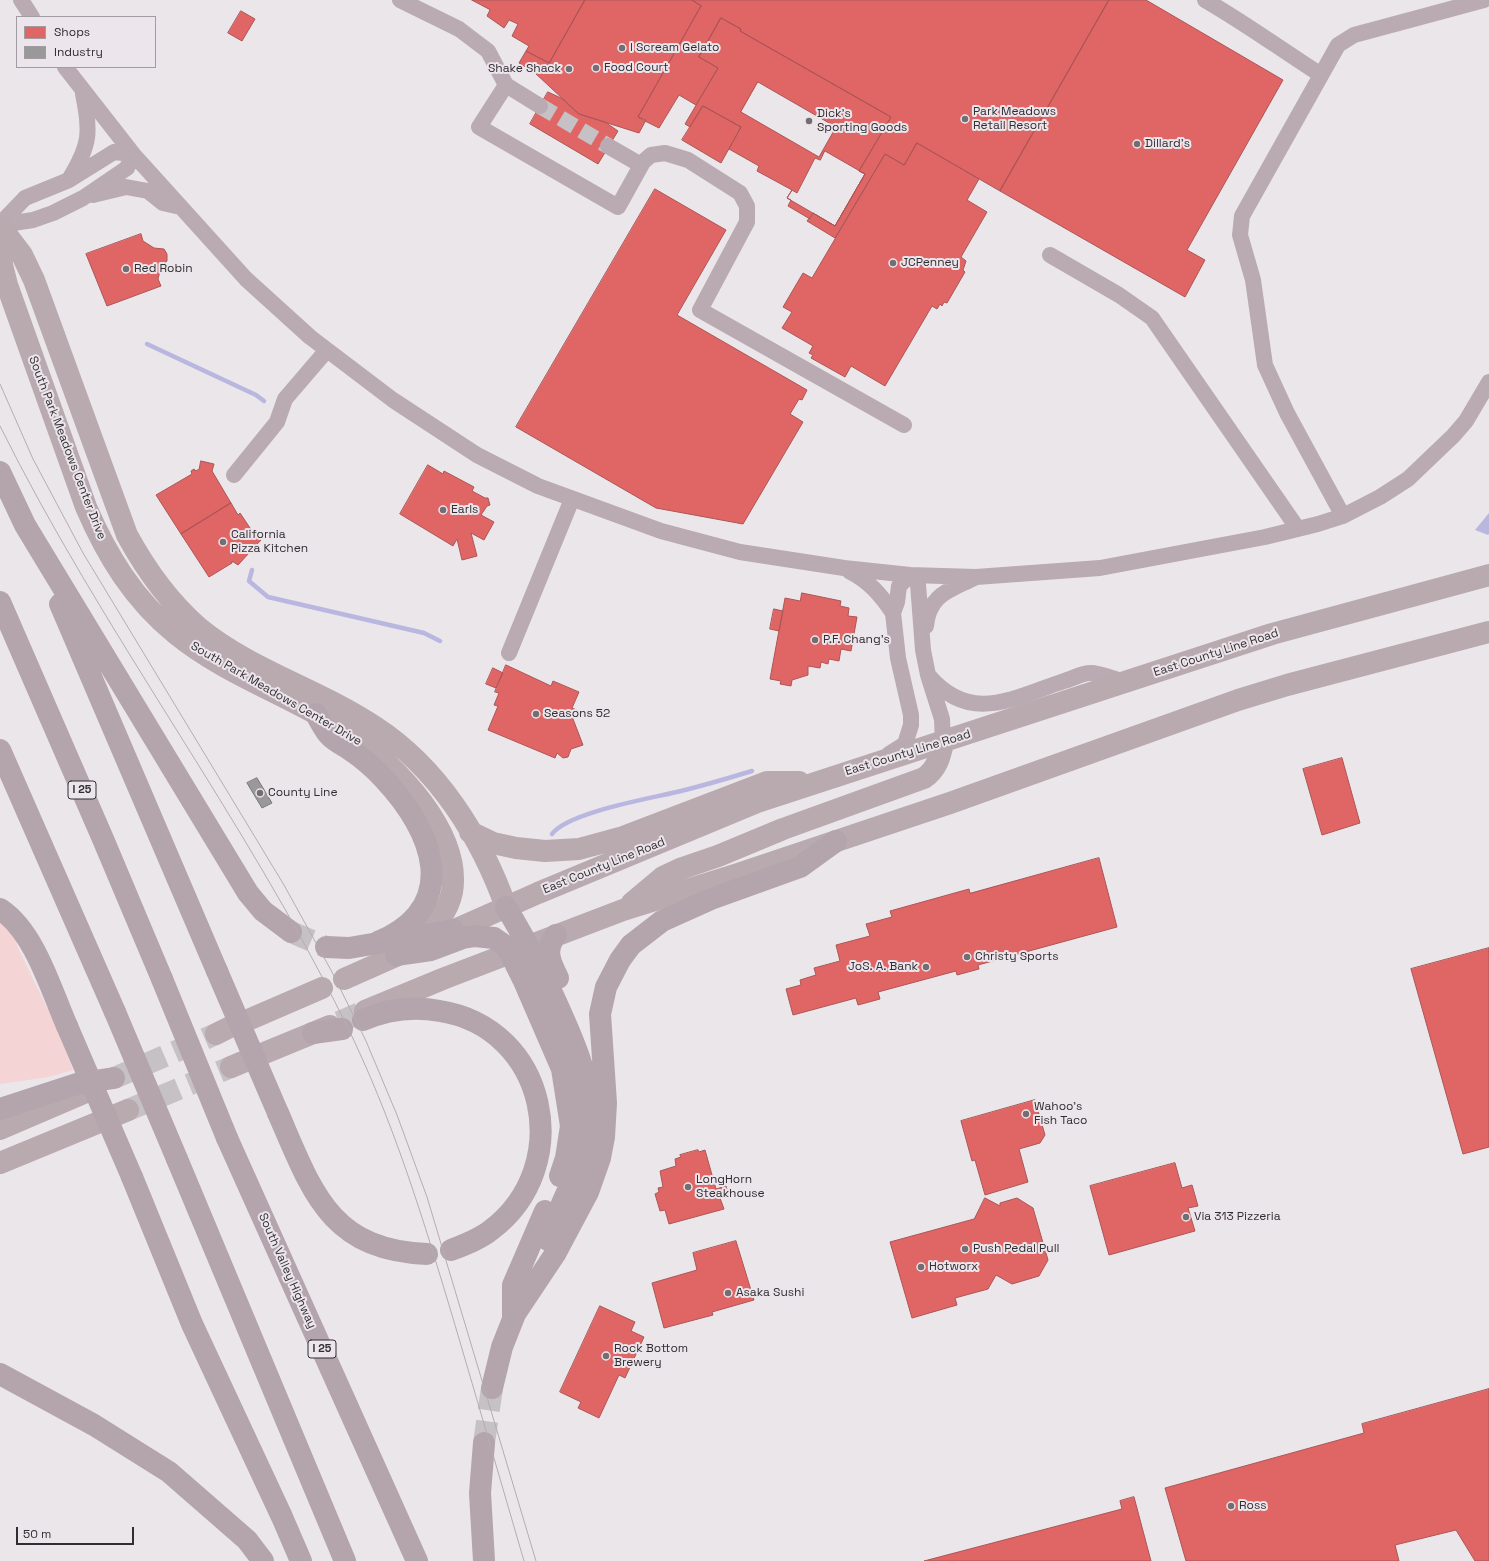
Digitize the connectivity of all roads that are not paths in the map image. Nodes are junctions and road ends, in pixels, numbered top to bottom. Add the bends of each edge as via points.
1 (21, 0) edge
2 (400, 0) edge
3 (1205, 0) edge
4 (1484, 0) edge
5 (31, 16) edge
6 (66, 68) edge
7 (1321, 75) junction
8 (506, 85) junction
9 (82, 90) junction
10 (540, 106) tunnel mouth
11 (608, 146) tunnel mouth
12 (133, 154) junction
13 (641, 165) junction
14 (69, 180) junction
15 (83, 198) junction
16 (182, 208) junction
17 (0, 225) edge
18 (0, 236) edge
19 (1050, 255) dead end
20 (327, 350) junction
21 (1489, 382) edge
22 (904, 424) dead end
23 (0, 472) edge
24 (234, 474) dead end
25 (572, 499) junction
26 (1344, 516) junction
27 (25, 525) junction
28 (1298, 529) junction
29 (844, 568) junction
30 (910, 574) junction
31 (1489, 575) edge
32 (976, 577) junction
33 (0, 602) edge
34 (893, 614) junction
35 (1489, 632) edge
36 (923, 650) junction
37 (509, 653) dead end
38 (928, 675) junction
39 (1125, 682) junction
40 (316, 714) junction
41 (943, 743) junction
42 (0, 750) edge
43 (862, 767) junction
44 (814, 783) junction
45 (470, 832) junction
46 (836, 841) junction
47 (506, 907) junction
48 (0, 909) edge
49 (623, 910) junction
50 (453, 930) junction
51 (291, 932) tunnel mouth
52 (426, 933) junction
53 (556, 935) junction
54 (378, 942) junction
55 (326, 947) tunnel mouth
56 (520, 949) junction
57 (396, 955) junction
58 (344, 979) dead end
59 (322, 988) dead end
60 (362, 1016) joint
61 (340, 1025) tunnel mouth
62 (230, 1027) tunnel mouth
63 (313, 1033) joint
64 (245, 1061) tunnel mouth
65 (96, 1083) joint
66 (0, 1109) edge
67 (114, 1116) tunnel mouth
68 (0, 1129) edge
69 (0, 1163) edge
70 (551, 1233) junction
71 (451, 1250) dead end
72 (427, 1254) dead end
73 (513, 1317) junction
74 (0, 1374) edge
75 (492, 1388) tunnel mouth
76 (484, 1443) tunnel mouth
77 (263, 1561) edge
78 (300, 1561) edge
79 (345, 1561) edge
80 (417, 1561) edge
81 (484, 1561) edge

1 - 5 street
2 - 8 street via 459,29 488,51
3 - 7 street
4 - 7 street via 1354,35 1338,45
6 - 9 street
7 - 26 street via 1248,203 1242,216 1240,235 1253,280 1265,365 1287,413
8 - 10 street
8 - 13 street via 480,127 618,207
9 - 12 street
9 - 14 street via 89,120 87,142
11 - 13 street
12 - 14 street via 114,152
12 - 15 street via 127,168
12 - 16 street
13 - 22 street via 651,155 677,155 740,193 747,206 747,222 700,310
14 - 17 street via 25,198
15 - 16 street via 126,187 148,191 163,203
15 - 17 street via 54,213 33,220
16 - 20 street via 246,279 279,311
17 - 45 main road, South Park Meadows Center Drive via 22,255 34,280 128,535 140,559 164,592 185,615 210,636 268,670 351,711 403,747 425,768 446,794
18 - 40 main road, South Park Meadows Center Drive via 7,285 86,507 111,560 146,606 196,649
19 - 28 street via 1119,295 1152,318
20 - 24 street via 285,399 278,422
20 - 25 street via 393,400 477,455 514,475
21 - 26 street via 1466,421 1423,466 1391,491
23 - 27 highway
25 - 29 street via 661,531 740,552
25 - 37 street
26 - 28 street
27 - 51 highway via 248,892 263,910
27 - 72 highway, bridge via 278,1113 316,1194 339,1222 357,1236 387,1249
28 - 32 street via 1100,568
29 - 30 street
29 - 34 street via 870,585
30 - 32 street
30 - 34 street via 899,586
30 - 36 street via 918,584
31 - 39 main road, East County Line Road via 1272,634
32 - 36 street via 952,589 933,603 927,614
33 - 80 highway, South Valley Highway / I 25, bridge via 103,839 227,1138
34 - 43 street via 898,658 910,715 910,732 905,744
35 - 46 main road via 1238,700
36 - 38 street
38 - 39 street via 942,690 981,705 1001,702 1090,672
38 - 41 street via 942,719
39 - 41 main road, East County Line Road
40 - 52 main road, South Park Meadows Center Drive via 352,735 396,773 431,816 444,837 451,865 452,891 440,919
40 - 54 highway via 330,737 366,762 384,778 401,799 422,832 432,860 431,889 424,906 417,916 398,932
41 - 43 main road, East County Line Road
41 - 49 main road via 939,759 924,778 680,869 663,877
42 - 79 highway, bridge via 177,1159
43 - 44 main road, East County Line Road
44 - 45 main road via 767,782 623,837 579,849 545,851 516,848 493,844
44 - 47 main road, East County Line Road via 757,802
45 - 47 main road, South Park Meadows Center Drive via 496,878
46 - 49 main road
46 - 73 highway via 800,867 711,899 662,921 631,945 620,960 606,987 600,1014 606,1126 600,1158 588,1192 555,1254
47 - 50 main road, East County Line Road
47 - 56 highway
48 - 78 highway, bridge via 30,942 39,960 132,1176 192,1324
49 - 53 main road
50 - 52 highway
50 - 57 main road, East County Line Road
52 - 54 highway
52 - 57 main road, South Park Meadows Center Drive
53 - 56 main road
53 - 70 highway via 549,945 549,956 584,1033 597,1078 596,1119 589,1157 570,1206
54 - 55 highway via 349,948
56 - 57 highway via 507,946 498,940 477,936 463,938 431,950
56 - 60 main road
56 - 70 highway via 573,1037 583,1065 588,1094 588,1136
56 - 73 highway via 561,1065 571,1126 563,1170 513,1285
57 - 58 main road, East County Line Road
59 - 62 main road
60 - 71 highway via 422,1008 470,1019 507,1044 533,1085 540,1117 541,1141 532,1179 519,1201 501,1222 480,1237
61 - 63 highway
63 - 64 main road
65 - 66 highway
65 - 68 main road
67 - 69 main road
70 - 73 highway
73 - 75 highway via 502,1347
74 - 77 highway via 94,1425 169,1472 247,1540
76 - 81 highway via 480,1493

